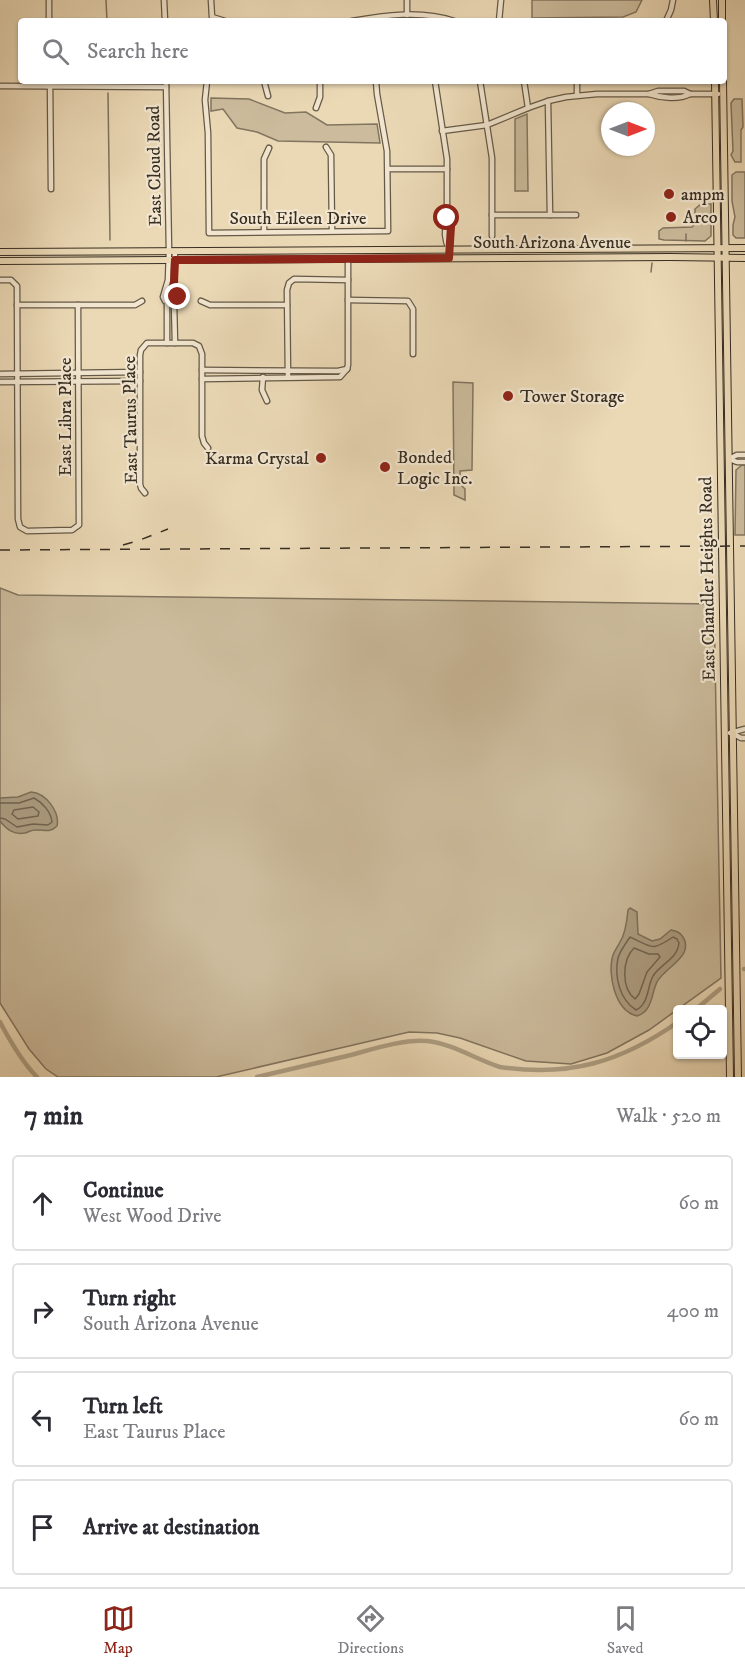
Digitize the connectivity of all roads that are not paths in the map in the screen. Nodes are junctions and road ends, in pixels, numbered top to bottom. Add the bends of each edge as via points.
1 (49, 0) edge
2 (164, 0) edge
3 (212, 0) edge
4 (407, 0) edge
5 (501, 0) edge
6 (673, 0) edge
7 (713, 0) edge
8 (722, 0) edge
9 (407, 15) junction
10 (49, 18) edge
11 (165, 18) edge
12 (215, 18) edge
13 (368, 18) edge
14 (446, 18) edge
15 (499, 18) edge
16 (667, 18) edge
17 (714, 18) edge
18 (722, 18) edge
19 (50, 84) edge
20 (166, 84) edge
21 (207, 84) edge
22 (265, 84) edge
23 (320, 84) edge
24 (376, 84) edge
25 (435, 84) edge
26 (480, 84) edge
27 (524, 84) edge
28 (577, 84) edge
29 (715, 84) edge
30 (723, 84) edge
31 (0, 86) edge
32 (715, 94) junction
33 (724, 94) junction
34 (577, 95) junction
35 (268, 96) dead end
36 (548, 101) junction
37 (316, 108) dead end
38 (528, 108) junction
39 (716, 119) junction
40 (724, 119) junction
41 (487, 125) junction
42 (442, 131) junction
43 (326, 147) dead end
44 (269, 148) dead end
45 (388, 168) junction
46 (447, 169) junction
47 (51, 189) dead end
48 (492, 215) junction
49 (550, 215) junction
50 (576, 215) dead end
51 (332, 231) junction
52 (264, 232) junction
53 (492, 236) dead end
54 (718, 247) junction
55 (726, 247) junction
56 (745, 248) edge
57 (449, 249) junction
58 (590, 249) junction
59 (172, 251) junction
60 (0, 252) edge
61 (590, 257) junction
62 (718, 257) junction
63 (449, 258) junction
64 (726, 258) junction
65 (745, 258) edge
66 (348, 259) junction
67 (172, 260) junction
68 (0, 261) edge
69 (0, 280) edge
70 (348, 280) junction
71 (348, 300) junction
72 (142, 301) dead end
73 (201, 301) dead end
74 (167, 303) junction
75 (174, 303) junction
76 (18, 305) junction
77 (78, 305) junction
78 (287, 305) junction
79 (167, 343) junction
80 (175, 343) junction
81 (413, 354) dead end
82 (202, 370) junction
83 (262, 371) junction
84 (140, 372) junction
85 (78, 373) junction
86 (0, 374) edge
87 (18, 374) junction
88 (288, 374) junction
89 (264, 378) junction
90 (202, 379) junction
91 (18, 381) junction
92 (78, 381) junction
93 (140, 381) junction
94 (0, 382) edge
95 (267, 401) dead end
96 (208, 448) dead end
97 (745, 455) edge
98 (729, 459) junction
99 (745, 462) edge
100 (145, 493) dead end
101 (722, 568) junction
102 (730, 568) junction
103 (745, 729) edge
104 (724, 733) junction
105 (732, 733) junction
106 (745, 738) edge
107 (736, 970) junction
108 (728, 977) junction
109 (737, 984) junction
110 (729, 990) junction
111 (729, 1006) junction
112 (737, 1006) junction
113 (730, 1077) edge
114 (738, 1077) edge

1 - 10 street
2 - 11 street
3 - 12 street via 212,17
4 - 9 street
5 - 15 street
6 - 16 street
7 - 17 main road
8 - 18 main road
9 - 13 street
9 - 14 street
19 - 20 street
19 - 31 street
19 - 47 street
20 - 59 street, East Cloud Road
21 - 52 street, South Eileen Drive via 209,232
22 - 35 street
23 - 37 street
24 - 45 street
25 - 42 street
26 - 41 street
27 - 38 street
28 - 34 street
29 - 32 main road, East Chandler Heights Road
30 - 33 main road, East Chandler Heights Road
32 - 33 street
32 - 34 street via 684,97 658,91
32 - 39 main road, East Chandler Heights Road
33 - 40 main road, East Chandler Heights Road
34 - 36 street
36 - 38 street
36 - 49 street
38 - 41 street
39 - 40 main road
39 - 54 main road, East Chandler Heights Road
40 - 55 main road, East Chandler Heights Road
41 - 42 street
41 - 48 street via 492,158
42 - 46 street
43 - 51 street via 331,155
44 - 52 street via 264,159
45 - 46 street
45 - 51 street, South Eileen Drive via 388,231
46 - 57 street
48 - 49 street
48 - 53 street
49 - 50 street
51 - 52 street, South Eileen Drive
54 - 55 main road, South Arizona Avenue
54 - 58 main road, South Arizona Avenue
54 - 62 main road, East Chandler Heights Road
55 - 56 main road, South Arizona Avenue
55 - 64 main road, East Chandler Heights Road
57 - 58 main road, South Arizona Avenue
57 - 59 main road, South Arizona Avenue
57 - 63 street
58 - 61 main road
59 - 60 main road, South Arizona Avenue
59 - 67 street
61 - 62 main road, South Arizona Avenue
61 - 63 main road, South Arizona Avenue
62 - 64 main road, South Arizona Avenue
62 - 101 main road, East Chandler Heights Road
63 - 66 main road, South Arizona Avenue
64 - 65 main road, South Arizona Avenue
64 - 98 main road, East Chandler Heights Road
66 - 67 main road, South Arizona Avenue
66 - 70 street
67 - 68 main road, South Arizona Avenue
67 - 74 street via 163,295
67 - 75 street via 178,297
69 - 76 street via 15,283
70 - 71 street
70 - 78 street via 294,279 288,287
71 - 81 street via 406,300 411,304
71 - 88 street via 347,369 340,377
72 - 77 street via 135,305
73 - 78 street via 210,305
74 - 75 street
74 - 79 street
75 - 80 street
76 - 77 street
76 - 87 street
77 - 85 street, East Libra Place
78 - 88 street
79 - 80 street
79 - 84 street, East Taurus Place via 144,346
80 - 82 street via 199,346
82 - 83 street
82 - 90 street
83 - 88 street
83 - 89 street
84 - 85 street
84 - 93 street, East Taurus Place
85 - 87 street
85 - 92 street, East Libra Place
86 - 87 street
87 - 91 street
88 - 89 street
89 - 90 street
89 - 95 street via 262,390
90 - 96 street via 202,436
91 - 92 street
91 - 92 street, East Libra Place via 18,519 27,531 72,530 79,525
91 - 94 street
92 - 93 street
93 - 100 street, East Taurus Place via 140,484
97 - 98 street
98 - 99 street
98 - 102 main road, East Chandler Heights Road
101 - 102 main road
101 - 104 main road, East Chandler Heights Road
102 - 105 main road, East Chandler Heights Road
103 - 105 street
104 - 105 street
104 - 108 main road, East Chandler Heights Road
105 - 106 street
105 - 107 main road, East Chandler Heights Road
107 - 108 main road
107 - 109 main road, East Chandler Heights Road
108 - 110 main road, East Chandler Heights Road
109 - 110 main road
109 - 112 main road, East Chandler Heights Road
110 - 111 main road, East Chandler Heights Road
111 - 112 main road
111 - 113 main road, East Chandler Heights Road
112 - 114 main road, East Chandler Heights Road

